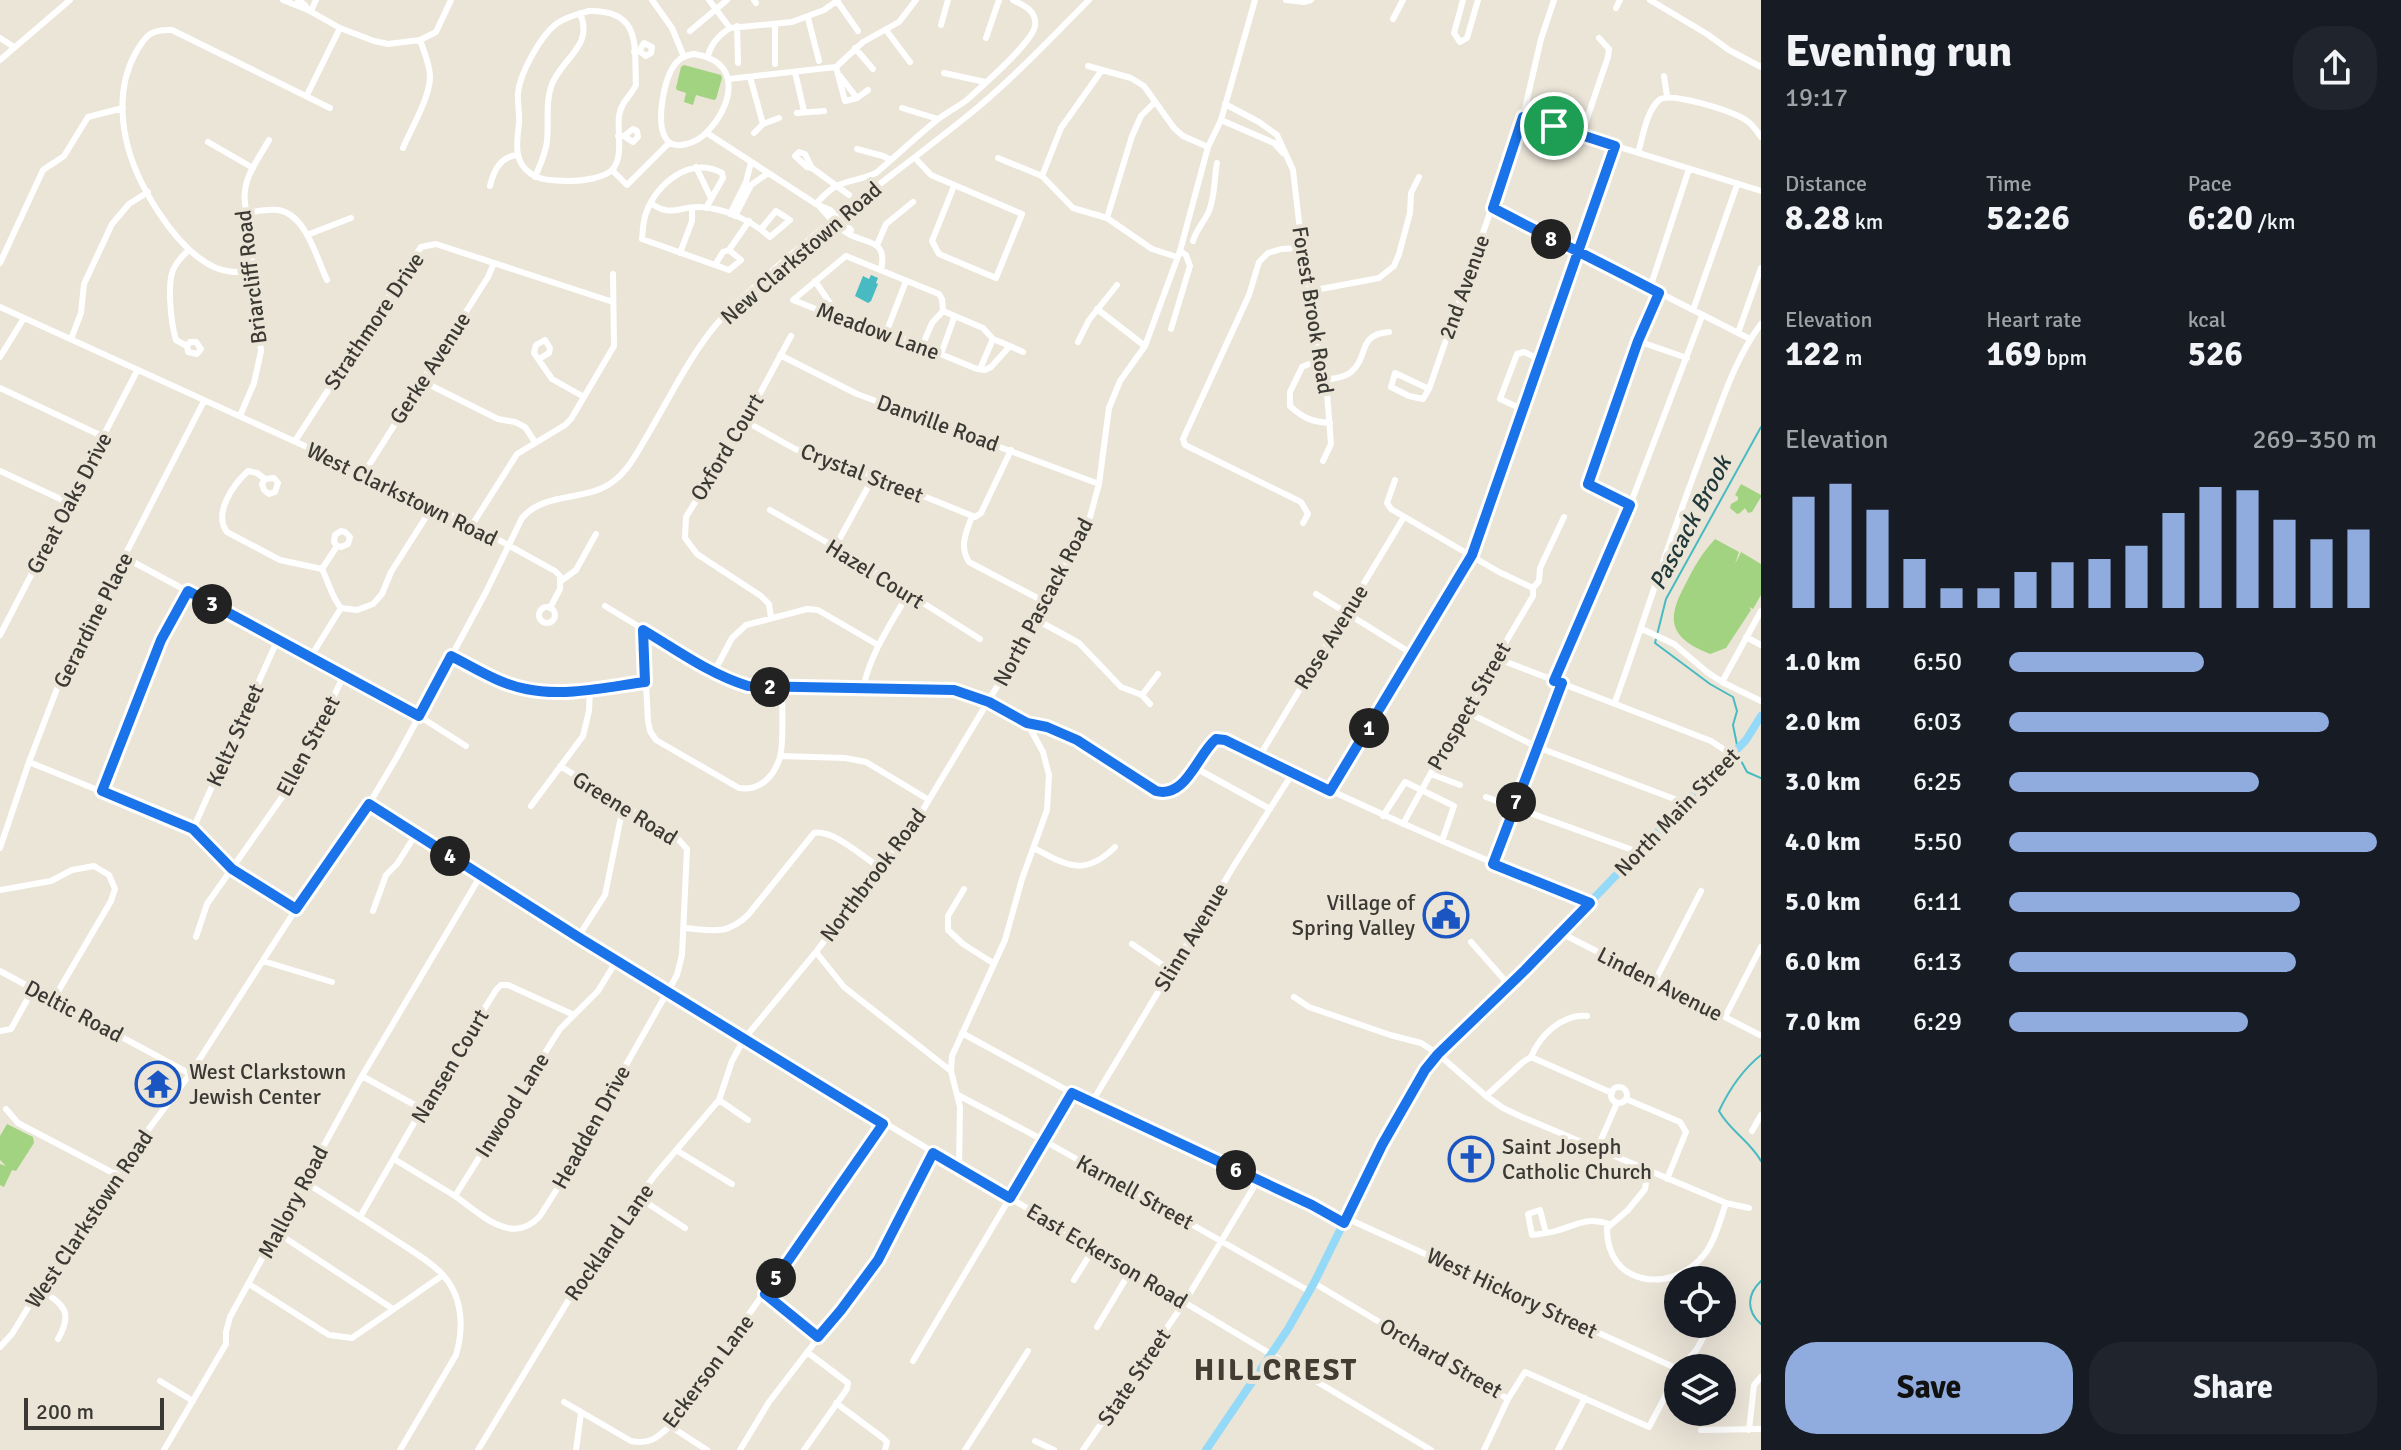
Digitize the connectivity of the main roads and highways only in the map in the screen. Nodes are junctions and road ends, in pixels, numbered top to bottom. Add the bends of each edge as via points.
1 (1761, 716) edge
2 (1206, 1450) edge

1 - 2 main road, North Main Street via 1590,903 1438,1054 1415,1086 1273,1355

